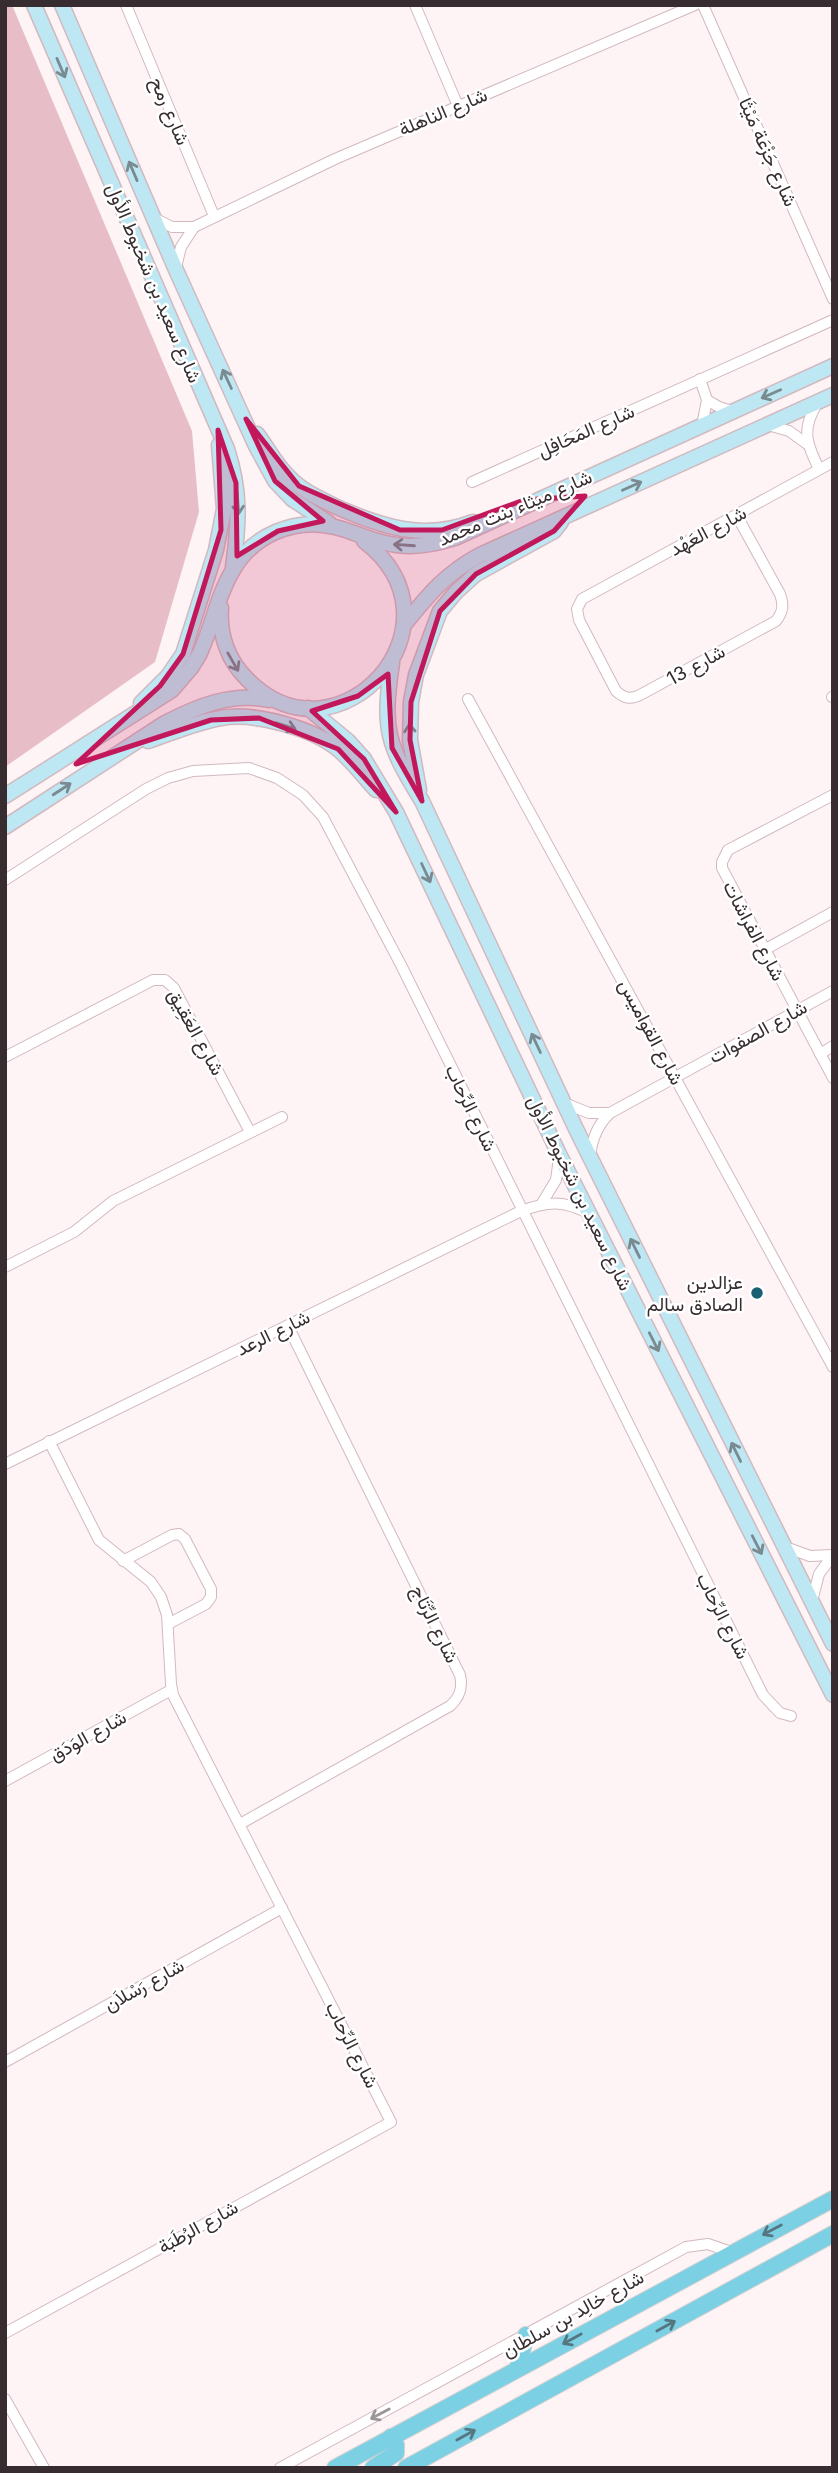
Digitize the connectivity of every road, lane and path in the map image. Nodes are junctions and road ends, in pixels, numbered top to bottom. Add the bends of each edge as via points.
1 (34, 5) edge
2 (62, 5) edge
3 (126, 5) edge
4 (415, 5) edge
5 (695, 5) edge
6 (704, 5) edge
7 (458, 106) junction
8 (214, 216) junction
9 (153, 217) junction
10 (194, 227) junction
11 (176, 270) junction
12 (833, 299) edge
13 (833, 320) edge
14 (833, 366) edge
15 (700, 379) junction
16 (833, 395) edge
17 (707, 400) junction
18 (818, 401) junction
19 (732, 411) junction
20 (246, 419) junction
21 (768, 425) junction
22 (702, 426) junction
23 (218, 430) junction
24 (807, 444) junction
25 (833, 462) edge
26 (819, 469) junction
27 (472, 482) dead end
28 (543, 498) junction
29 (569, 513) junction
30 (737, 516) junction
31 (336, 527) junction
32 (358, 536) junction
33 (233, 569) junction
34 (595, 591) joint
35 (222, 596) junction
36 (404, 625) junction
37 (392, 663) junction
38 (468, 699) dead end
39 (280, 702) junction
40 (308, 708) junction
41 (117, 726) junction
42 (126, 748) junction
43 (833, 795) edge
44 (5, 796) edge
45 (422, 802) junction
46 (396, 812) junction
47 (5, 827) edge
48 (5, 880) edge
49 (833, 912) edge
50 (764, 950) junction
51 (833, 991) edge
52 (797, 1010) junction
53 (833, 1046) edge
54 (820, 1054) junction
55 (5, 1057) edge
56 (675, 1077) junction
57 (833, 1078) edge
58 (564, 1103) junction
59 (610, 1113) junction
60 (282, 1117) dead end
61 (250, 1132) junction
62 (559, 1154) junction
63 (590, 1156) junction
64 (542, 1203) junction
65 (522, 1211) junction
66 (590, 1214) junction
67 (5, 1267) edge
68 (288, 1325) junction
69 (833, 1367) edge
70 (49, 1441) junction
71 (5, 1464) edge
72 (784, 1546) junction
73 (832, 1555) edge
74 (123, 1561) junction
75 (812, 1603) junction
76 (168, 1624) junction
77 (833, 1644) edge
78 (171, 1690) junction
79 (833, 1695) edge
80 (791, 1716) dead end
81 (5, 1781) edge
82 (240, 1824) junction
83 (282, 1908) junction
84 (5, 2062) edge
85 (391, 2122) joint
86 (833, 2199) edge
87 (833, 2234) edge
88 (731, 2252) junction
89 (5, 2333) edge
90 (526, 2334) junction
91 (518, 2368) junction
92 (5, 2399) edge
93 (391, 2437) junction
94 (44, 2468) edge
95 (280, 2468) edge
96 (335, 2468) edge
97 (373, 2468) edge
98 (406, 2468) edge

1 -> 23 main road, شارع سعيد بن شخبوط الأول
9 -> 2 main road, شارع سعيد بن شخبوط الأول
3 - 8 street, شارع رمح
4 - 7 street
5 - 7 street, شارع الناهلة
6 - 12 street, شارع جَزْعَة مَيْثَا
7 - 8 street, شارع الناهلة
8 - 10 street, شارع الناهلة
9 - 10 street via 172,227
9 - 11 main road, شارع سعيد بن شخبوط الأول
10 - 11 street via 181,247
20 -> 11 main road, شارع سعيد بن شخبوط الأول
13 - 15 street, شارع المَحَافِل
14 -> 19 main road, شارع ميثاء بنت محمد
15 - 17 street
15 - 27 street, شارع المَحَافِل
16 - 18 main road, شارع ميثاء بنت محمد
17 - 19 street
17 - 22 street
18 - 21 main road, شارع ميثاء بنت محمد
18 - 24 street via 808,422
19 - 22 main road, شارع ميثاء بنت محمد
20 - 28 main road via 299,486 380,525 442,530 463,526 516,502
20 - 31 main road, شارع سعيد بن شخبوط الأول via 275,481 292,499
21 - 24 street via 789,431
29 -> 21 main road, شارع ميثاء بنت محمد
22 - 28 main road, شارع ميثاء بنت محمد
23 -> 33 main road, شارع سعيد بن شخبوط الأول via 233,466 239,499
23 - 41 main road via 221,530 188,641 168,676
24 - 26 street
25 - 26 street, شارع العَهْد
26 - 30 street, شارع العَهْد
28 -> 32 main road, شارع ميثاء بنت محمد via 436,544 396,545
29 - 36 main road, شارع ميثاء بنت محمد via 459,566 426,596
45 -> 29 main road via 410,740 411,702 440,611 476,573 554,531
30 - 34 street, شارع العَهْد
30 - 34 street, شارع 13 via 780,594 783,606 779,616 634,698 616,691 577,615 582,598
31 - 32 main road, شارع ميثاء بنت محمد
31 - 33 main road, شارع ميثاء بنت محمد via 314,524 278,531 257,542
32 - 36 main road via 394,573 403,598
33 - 35 main road, شارع ميثاء بنت محمد
35 -> 39 main road via 220,622 238,671
35 - 41 main road, شارع ميثاء بنت محمد via 199,655 182,679
36 - 37 main road
37 - 40 main road via 358,696
37 - 45 main road, شارع سعيد بن شخبوط الأول via 388,731 399,764
38 - 56 street, شارع القواميس
39 - 40 main road
39 - 42 main road via 244,697 213,703 174,718
40 - 46 main road, شارع سعيد بن شخبوط الأول via 364,759
41 - 44 main road, شارع ميثاء بنت محمد
42 -> 46 main road via 225,717 275,722 338,749
47 -> 42 main road
43 - 50 street, شارع الفراشات via 724,856 723,874
58 -> 45 main road, شارع سعيد بن شخبوط الأول
46 -> 62 main road, شارع سعيد بن شخبوط الأول
48 - 65 street, شارع الرِّحاب via 169,778 194,771 249,768 277,778 310,802 338,843
49 - 50 street
50 - 52 street, شارع الفراشات
51 - 52 street, شارع الصفوات
52 - 54 street, شارع الفراشات
52 - 56 street, شارع الصفوات
53 - 54 street
54 - 57 street, شارع الفراشات
55 - 61 street, شارع العَقِيق via 153,980 165,980 174,988
56 - 59 street, شارع الصفوات
56 - 69 street, شارع القواميس
58 - 59 street via 589,1113
58 - 63 main road, شارع سعيد بن شخبوط الأول
59 - 63 street via 597,1129
60 - 61 street
61 - 67 street via 113,1201 74,1232
62 - 64 street via 556,1180
62 - 66 main road, شارع سعيد بن شخبوط الأول
72 -> 63 main road, شارع سعيد بن شخبوط الأول
64 - 65 street, شارع الرعد
64 - 66 street via 567,1205
65 - 68 street, شارع الرعد
65 - 80 street, شارع الرِّحاب via 763,1695 779,1713
66 -> 79 main road, شارع سعيد بن شخبوط الأول
68 - 70 street, شارع الرعد
68 - 82 street, شارع الرِّتَاج via 462,1684 450,1706
70 - 71 street, شارع الرعد
70 - 74 street, شارع الرِّحاب via 99,1540
72 - 73 street via 810,1556
72 - 75 main road, شارع سعيد بن شخبوط الأول
73 - 75 street via 819,1574
74 - 76 street, شارع الرِّحاب via 156,1589
74 - 76 street via 172,1535 184,1537 211,1597
75 - 77 main road, شارع سعيد بن شخبوط الأول
76 - 78 street, شارع الرِّحاب
78 - 81 street, شارع الوَدَق
78 - 82 street, شارع الرِّحاب
82 - 83 street, شارع الرِّحاب
83 - 84 street, شارع رَسْلاَن
83 - 85 street, شارع الرِّحاب
85 - 89 street, شارع الرُطَبَة
86 -> 88 main road, شارع خالِد بن سلطان
98 -> 87 main road
88 - 90 street via 708,2244 686,2247
88 -> 91 main road, شارع خالِد بن سلطان
90 - 91 main road
90 -> 95 street
91 - 93 main road, شارع خالِد بن سلطان
92 - 94 street
93 - 96 main road, شارع خالِد بن سلطان
93 - 97 main road via 396,2453

